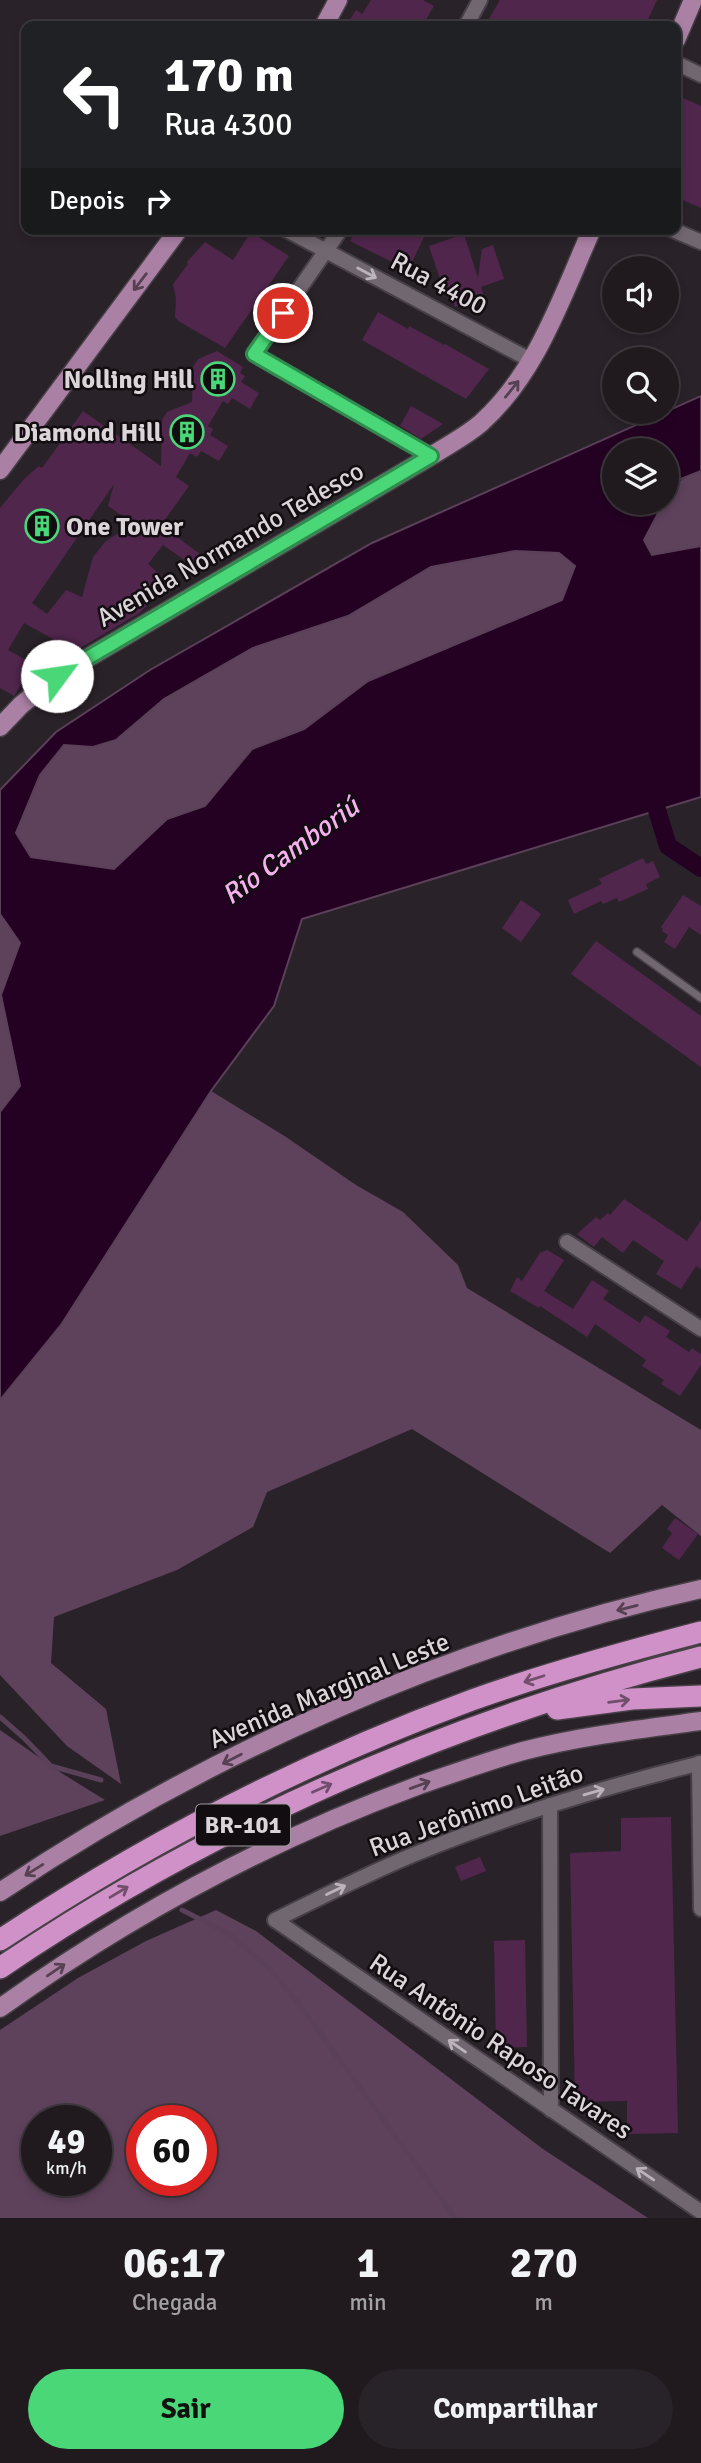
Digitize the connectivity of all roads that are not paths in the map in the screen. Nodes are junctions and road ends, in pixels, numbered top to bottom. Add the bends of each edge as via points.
1 (338, 0) edge
2 (480, 0) edge
3 (693, 0) edge
4 (327, 21) edge
5 (469, 21) edge
6 (681, 28) edge
7 (681, 65) edge
8 (701, 75) edge
9 (681, 233) edge
10 (175, 235) edge
11 (296, 235) edge
12 (337, 235) edge
13 (589, 235) edge
14 (701, 242) edge
15 (326, 252) junction
16 (532, 360) junction
17 (431, 456) junction
18 (0, 470) edge
19 (0, 727) edge
20 (637, 952) dead end
21 (701, 998) edge
22 (567, 1242) dead end
23 (701, 1329) edge
24 (701, 1589) edge
25 (701, 1632) edge
26 (701, 1657) edge
27 (701, 1696) edge
28 (503, 1716) junction
29 (701, 1721) edge
30 (700, 1763) edge
31 (550, 1805) junction
32 (0, 1892) edge
33 (701, 1909) edge
34 (275, 1920) joint
35 (0, 1940) edge
36 (0, 1968) edge
37 (0, 2008) edge
38 (551, 2110) junction
39 (701, 2212) edge

1 - 4 main road
2 - 5 street
3 - 6 main road
7 - 8 street
9 - 14 street
10 -> 18 main road
11 - 15 street, Rua 4400
12 - 15 street
13 - 16 main road, Avenida Normando Tedesco
15 -> 16 street, Rua 4400
15 - 17 street via 254,354
17 -> 16 main road, Avenida Normando Tedesco via 486,418
17 - 19 main road, Avenida Normando Tedesco via 57,676
20 - 21 lane
22 - 23 street
24 -> 32 main road, Avenida Marginal Leste via 497,1647 274,1737 91,1834
25 -> 35 highway, BR-101 via 536,1678 344,1752 156,1844
26 - 28 highway, BR-101
28 -> 27 highway via 632,1699
36 -> 28 highway, BR-101 via 124,1889 257,1818 382,1762
37 -> 29 main road via 70,1961 206,1882 312,1828 385,1798 521,1752 580,1738
31 -> 30 street, Rua Jerônimo Leitão
30 - 33 street
34 -> 31 street, Rua Jerônimo Leitão via 415,1854
31 - 38 street
38 -> 34 street, Rua Antônio Raposo Tavares
39 -> 38 street, Rua Antônio Raposo Tavares

